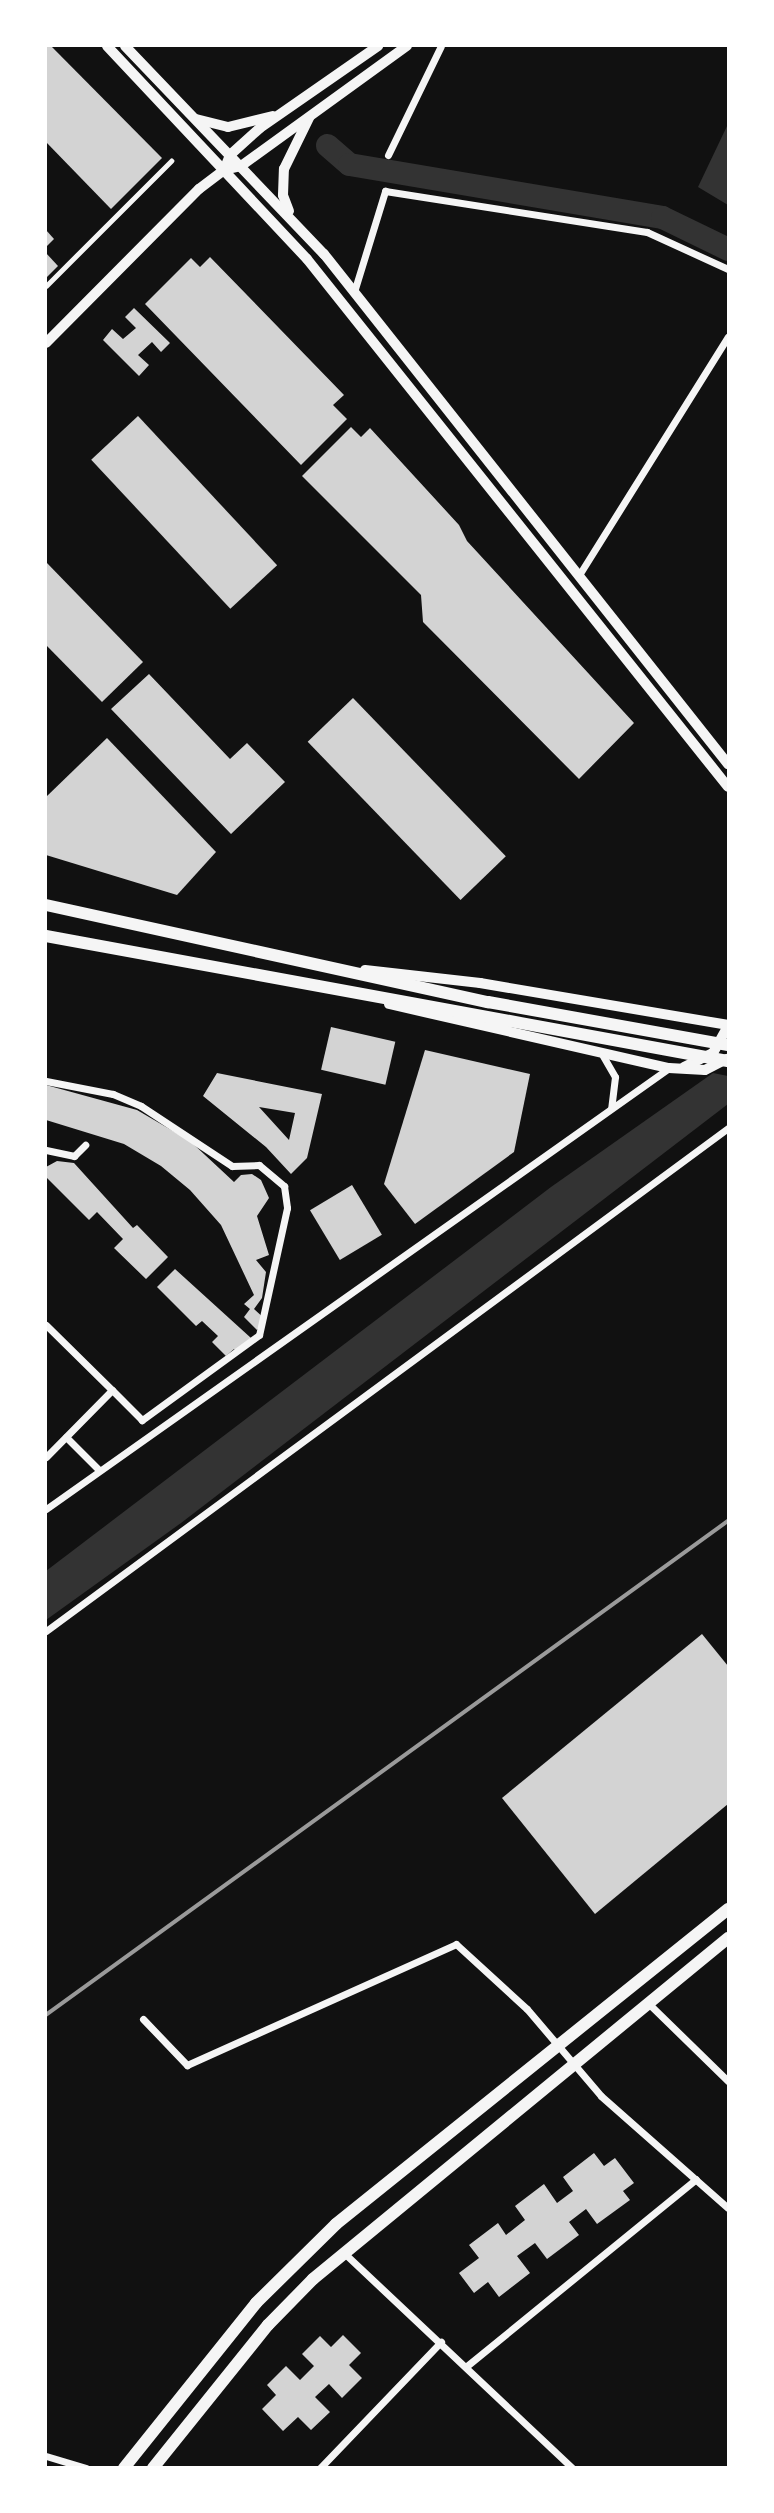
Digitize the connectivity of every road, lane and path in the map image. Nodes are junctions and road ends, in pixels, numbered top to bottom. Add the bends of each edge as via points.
1 (107, 46) edge
2 (125, 46) edge
3 (378, 46) edge
4 (407, 46) edge
5 (441, 46) edge
6 (277, 115) junction
7 (311, 115) junction
8 (193, 118) junction
9 (230, 155) junction
10 (388, 155) dead end
11 (172, 161) dead end
12 (241, 166) junction
13 (224, 170) junction
14 (290, 215) junction
15 (729, 269) edge
16 (46, 286) edge
17 (354, 292) junction
18 (729, 337) edge
19 (46, 343) edge
20 (579, 575) junction
21 (729, 764) edge
22 (729, 787) edge
23 (46, 905) edge
24 (46, 936) edge
25 (347, 968) junction
26 (348, 993) junction
27 (488, 1008) junction
28 (729, 1025) edge
29 (729, 1045) edge
30 (603, 1056) junction
31 (729, 1059) edge
32 (673, 1069) junction
33 (46, 1081) edge
34 (611, 1109) junction
35 (729, 1128) edge
36 (85, 1145) dead end
37 (46, 1150) edge
38 (46, 1325) edge
39 (112, 1390) junction
40 (66, 1437) junction
41 (46, 1457) edge
42 (99, 1469) junction
43 (46, 1509) edge
44 (46, 1631) edge
45 (729, 1909) edge
46 (729, 1938) edge
47 (647, 2002) junction
48 (143, 2019) dead end
49 (555, 2047) junction
50 (571, 2065) junction
51 (729, 2081) edge
52 (696, 2179) junction
53 (729, 2208) edge
54 (343, 2252) junction
55 (441, 2342) junction
56 (468, 2365) junction
57 (46, 2456) edge
58 (86, 2468) edge
59 (124, 2468) edge
60 (153, 2468) edge
61 (320, 2468) edge
62 (572, 2468) edge

1 - 13 street
2 - 8 street
3 - 6 main road
4 - 7 main road
5 - 10 street
6 - 8 street via 228,127
6 - 9 main road
7 - 12 main road
7 - 14 street via 284,169 283,195
8 - 9 street
9 - 12 street
9 - 13 main road
11 - 16 lane
12 - 13 main road
12 - 14 street
13 - 19 street via 199,189
13 - 22 street via 334,291
14 - 17 street
15 - 17 street via 647,232 385,191
17 - 20 street
18 - 20 street
20 - 21 street
23 - 25 main road
24 - 26 main road
25 - 27 main road
25 - 28 street via 480,983
26 - 27 main road
26 - 30 street
27 - 29 main road
27 - 31 main road
28 - 32 street via 713,1053
30 - 32 street
30 - 34 street via 615,1077
31 - 32 street via 705,1070
32 - 34 street
33 - 39 street via 113,1094 141,1105 232,1166 259,1165 284,1186 286,1197 260,1335 142,1420
34 - 42 street
35 - 44 street
36 - 37 street via 74,1156
38 - 39 street
39 - 40 street
40 - 41 street
40 - 42 street
42 - 43 street
45 - 49 main road
46 - 47 main road
47 - 50 main road
47 - 51 street
48 - 49 street via 187,2065 456,1944 527,2009
49 - 50 street
49 - 59 main road via 301,2256 256,2303
50 - 52 street
50 - 54 main road
52 - 53 street
52 - 56 street
54 - 55 street
54 - 60 main road via 268,2325
55 - 56 street
55 - 61 street
56 - 62 street
57 - 58 street

